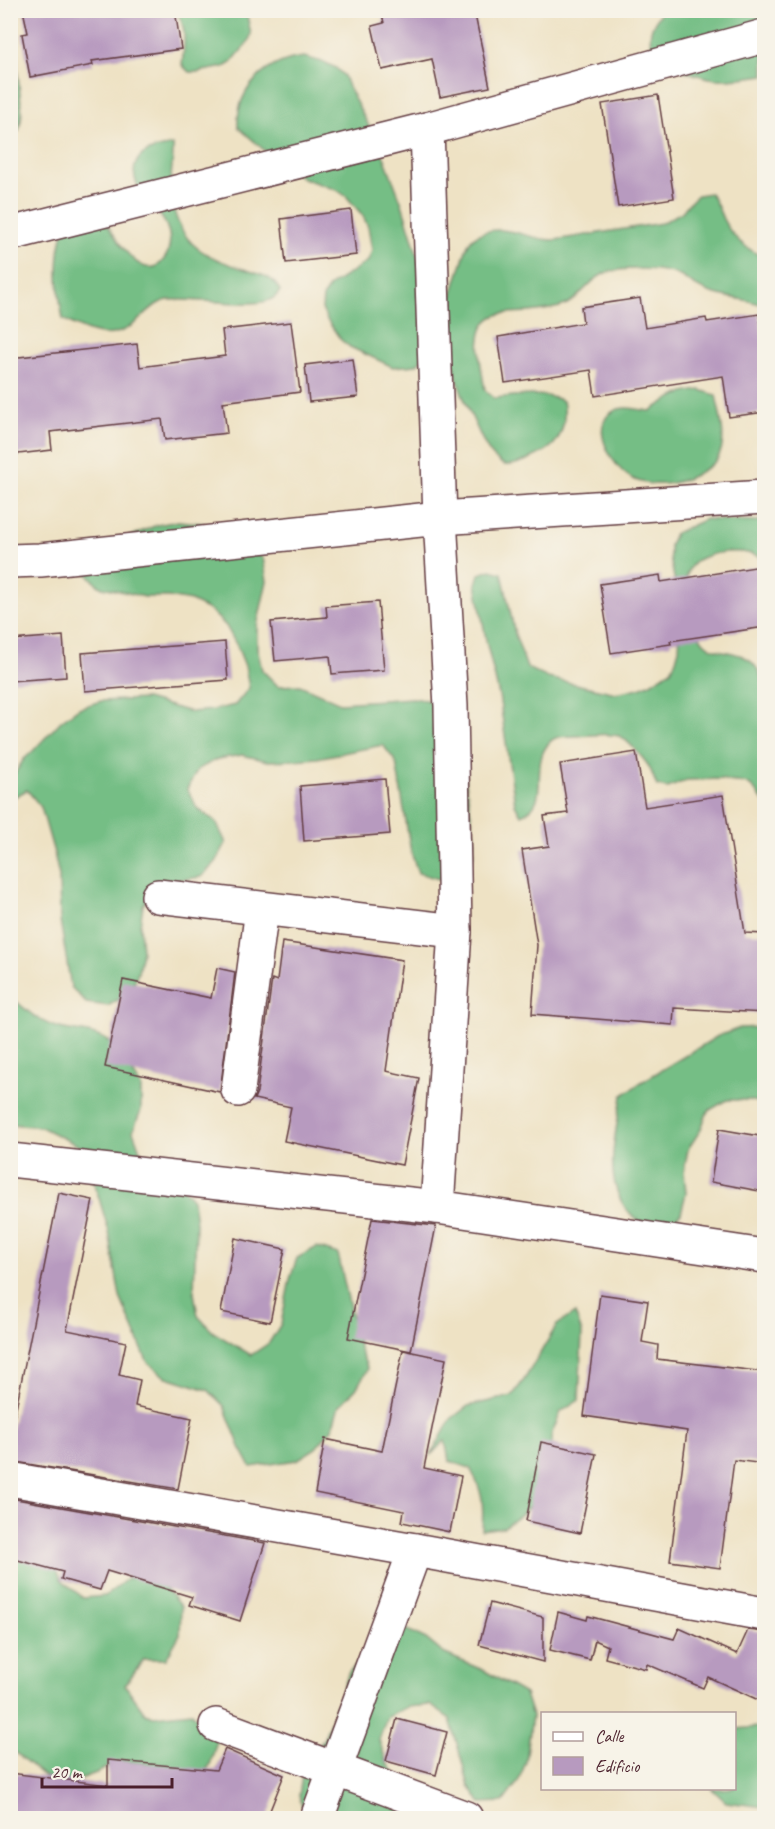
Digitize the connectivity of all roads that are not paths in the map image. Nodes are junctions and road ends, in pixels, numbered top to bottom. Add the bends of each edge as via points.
1 (765, 36) edge
2 (427, 129) junction
3 (10, 234) edge
4 (765, 497) edge
5 (440, 518) junction
6 (10, 561) edge
7 (158, 896) dead end
8 (262, 909) junction
9 (455, 931) junction
10 (238, 1090) dead end
11 (10, 1160) edge
12 (437, 1207) junction
13 (765, 1256) edge
14 (10, 1479) edge
15 (415, 1550) junction
16 (765, 1614) edge
17 (216, 1725) dead end
18 (335, 1771) junction
19 (317, 1818) edge
20 (466, 1818) edge

1 - 2 street
2 - 3 street
2 - 5 street
4 - 5 street
5 - 6 street
5 - 9 street via 451,706
7 - 8 street
8 - 9 street
8 - 10 street
9 - 12 street
11 - 12 street
12 - 13 street
14 - 15 street
15 - 16 street
15 - 18 street
17 - 18 street
18 - 19 street
18 - 20 street

